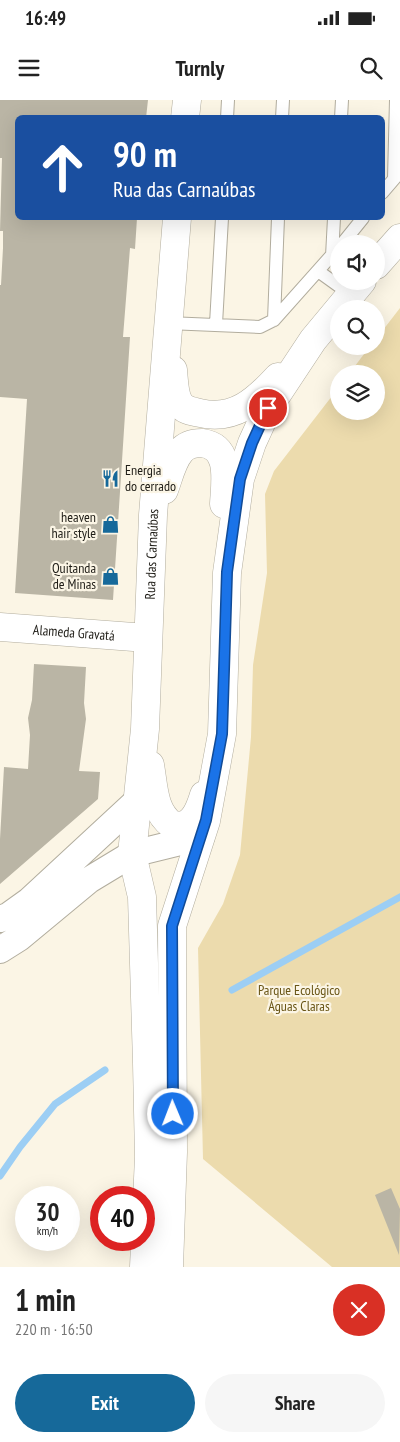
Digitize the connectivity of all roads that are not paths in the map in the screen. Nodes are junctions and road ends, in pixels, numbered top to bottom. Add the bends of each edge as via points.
1 (187, 100) edge
2 (228, 100) edge
3 (283, 100) edge
4 (342, 100) edge
5 (396, 100) edge
6 (186, 115) edge
7 (227, 115) edge
8 (282, 115) edge
9 (341, 115) edge
10 (397, 175) edge
11 (385, 189) edge
12 (177, 220) edge
13 (222, 220) edge
14 (278, 220) edge
15 (334, 220) edge
16 (361, 220) edge
17 (334, 235) edge
18 (349, 235) edge
19 (400, 238) edge
20 (385, 255) edge
21 (330, 258) edge
22 (318, 271) junction
23 (330, 276) edge
24 (354, 290) edge
25 (274, 320) junction
26 (216, 324) junction
27 (168, 328) junction
28 (313, 340) junction
29 (153, 515) junction
30 (227, 572) junction
31 (0, 627) edge
32 (147, 638) junction
33 (145, 729) junction
34 (222, 734) junction
35 (137, 801) junction
36 (202, 837) junction
37 (132, 854) junction
38 (0, 919) edge
39 (0, 950) edge
40 (144, 1267) edge
41 (169, 1267) edge

1 - 6 street
2 - 7 lane
3 - 8 lane
4 - 9 lane
5 - 10 lane
10 - 11 lane
12 - 27 street, Rua das Carnaúbas
13 - 26 lane
14 - 25 lane
15 - 17 lane
16 - 18 lane
19 - 20 street
21 - 22 lane
22 - 23 lane
22 - 25 lane
24 - 28 street
25 - 26 lane via 260,327
26 - 27 lane
27 - 28 street via 178,402 184,410 212,416 233,413 264,392
27 - 29 street, Rua das Carnaúbas
28 - 30 street via 268,408 252,443 240,479
29 - 30 street via 181,450 199,443 219,451 224,458 226,473 223,536
29 - 32 street, Rua das Carnaúbas
30 - 34 street
31 - 32 street, Alameda Gravatá
32 - 33 street, Rua das Carnaúbas
33 - 34 street via 156,800 165,820 172,825 185,825 201,806
33 - 35 street, Rua das Carnaúbas
34 - 36 street
35 - 37 street, Rua das Carnaúbas
35 - 38 street via 29,900
36 - 37 street
36 - 41 street via 172,926 174,1152
37 - 39 street via 89,880
37 - 40 street, Rua das Carnaúbas via 142,897 147,1063 149,1157

